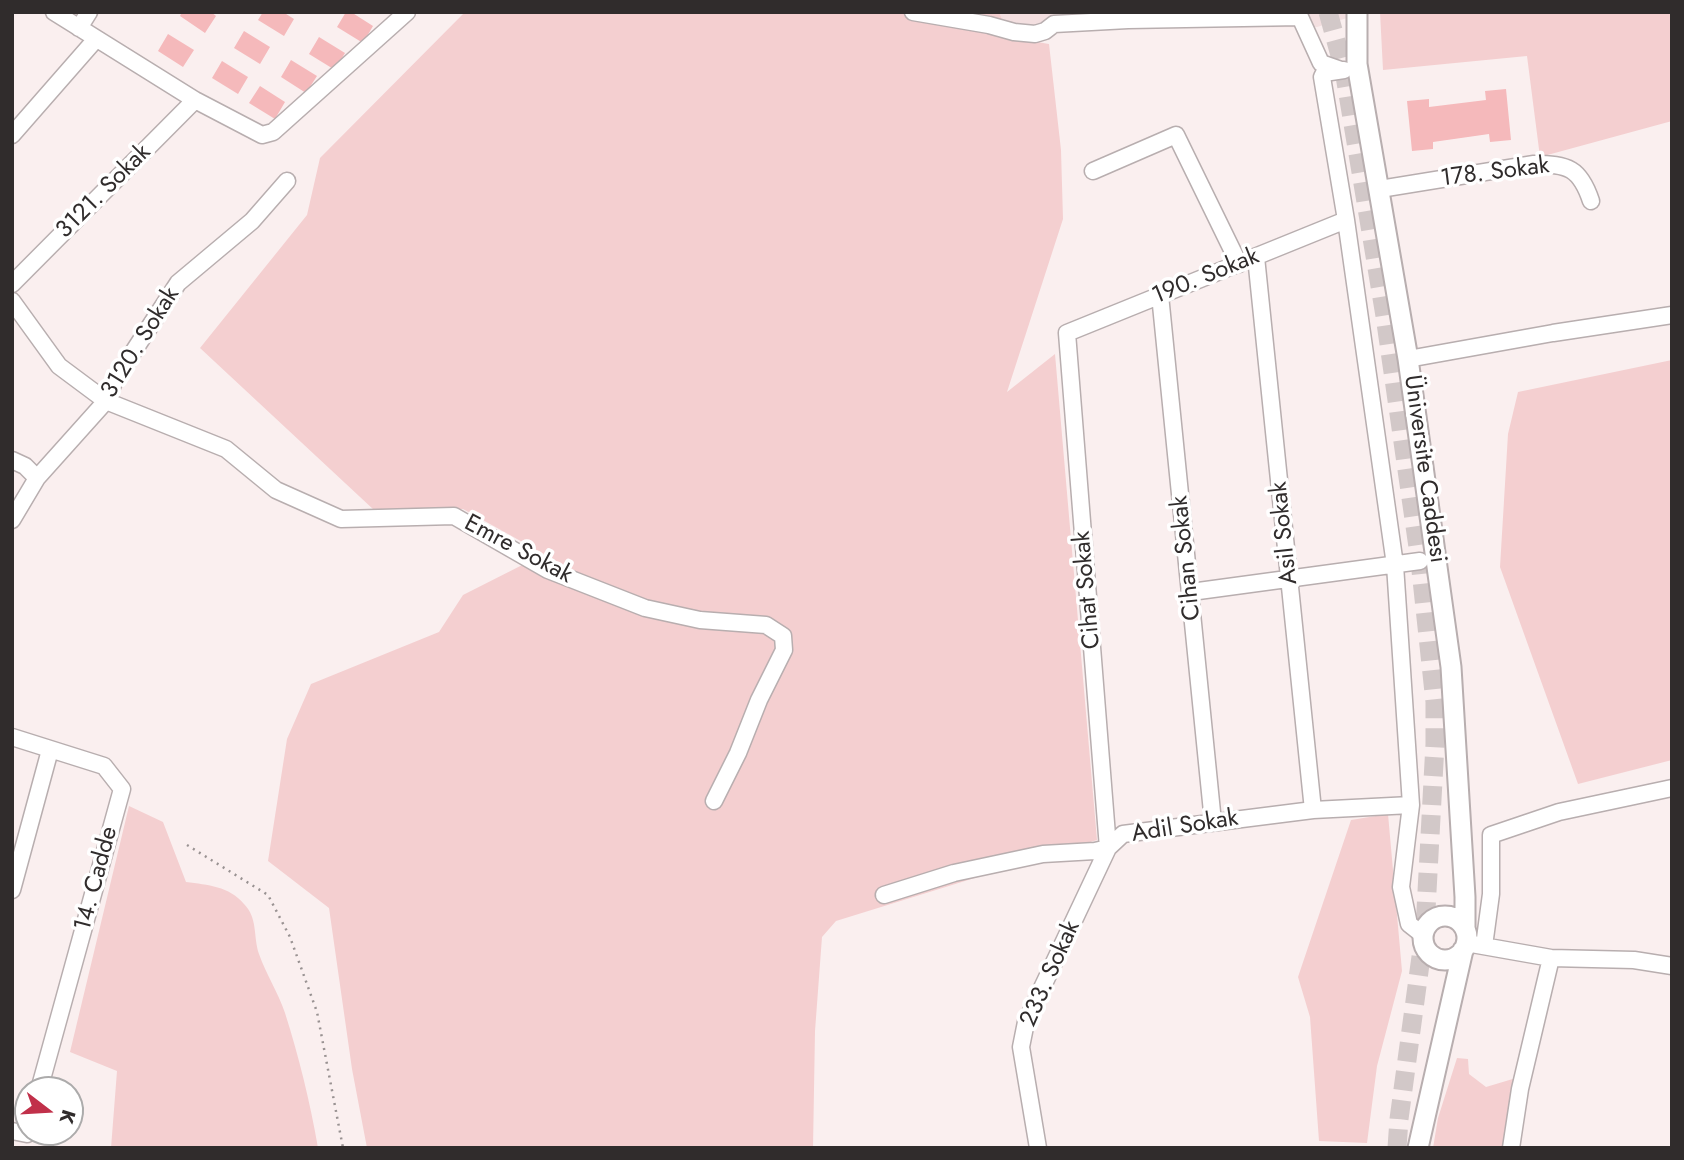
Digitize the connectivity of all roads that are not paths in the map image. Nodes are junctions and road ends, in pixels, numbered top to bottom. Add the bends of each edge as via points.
1 (54, 12) edge
2 (89, 12) edge
3 (407, 12) edge
4 (913, 12) edge
5 (1357, 12) edge
6 (79, 28) junction
7 (96, 39) junction
8 (195, 100) junction
9 (12, 135) edge
10 (1093, 171) dead end
11 (287, 181) dead end
12 (1380, 189) junction
13 (1591, 201) dead end
14 (1346, 220) junction
15 (1256, 257) junction
16 (1238, 264) junction
17 (12, 284) edge
18 (1160, 295) junction
19 (12, 301) edge
20 (1672, 315) edge
21 (1067, 333) joint
22 (1408, 359) junction
23 (106, 401) junction
24 (12, 460) edge
25 (37, 478) junction
26 (12, 520) edge
27 (1420, 561) dead end
28 (1395, 565) junction
29 (1290, 579) junction
30 (1191, 592) junction
31 (12, 737) edge
32 (50, 750) junction
33 (1672, 788) edge
34 (714, 801) dead end
35 (1411, 805) junction
36 (1313, 810) junction
37 (1213, 822) junction
38 (1108, 848) junction
39 (12, 890) edge
40 (884, 895) dead end
41 (1423, 935) junction
42 (1469, 942) junction
43 (1551, 958) junction
44 (1672, 966) edge
45 (43, 1076) edge
46 (1038, 1148) edge
47 (1418, 1148) edge
48 (1511, 1148) edge

1 - 6 street
2 - 6 street
3 - 8 street via 273,132 251,131
4 - 14 street via 1035,34 1054,24 1300,16 1321,62 1343,71 1324,73 1322,78
5 - 12 street, Üniversite Caddesi via 1357,64
6 - 7 street
7 - 8 street
7 - 9 street
8 - 17 street, 3121. Sokak
10 - 16 street via 1176,135
11 - 23 street, 3120. Sokak via 253,221 178,283
12 - 13 street, 178. Sokak via 1551,164 1576,172
12 - 22 street, Üniversite Caddesi
14 - 15 street, 190. Sokak
14 - 28 street
15 - 16 street, 190. Sokak
15 - 29 street, Asil Sokak
16 - 18 street, 190. Sokak
18 - 21 street, 190. Sokak
18 - 30 street, Cihan Sokak
19 - 23 street, Emre Sokak via 59,366
20 - 22 street
21 - 38 street, Cihat Sokak
22 - 42 street, Üniversite Caddesi via 1451,667
23 - 25 street, 3120. Sokak
23 - 34 street, Emre Sokak via 226,449 276,490 341,519 454,516 548,570 645,608 700,620 766,625 780,633 784,650
24 - 25 street
25 - 26 street, 3120. Sokak
27 - 28 street
28 - 29 street
28 - 35 street
29 - 30 street
29 - 36 street, Asil Sokak
30 - 37 street, Cihan Sokak
31 - 32 street, 14. Cadde
32 - 39 street
32 - 45 street, 14. Cadde via 104,765 122,789
33 - 42 street via 1559,812 1491,835 1491,894
35 - 36 street, Adil Sokak
35 - 41 street via 1401,887 1409,924
36 - 37 street, Adil Sokak
37 - 38 street, Adil Sokak via 1123,834
38 - 40 street, Adil Sokak via 1043,854
38 - 46 street, 233. Sokak via 1026,1022 1021,1047
41 - 42 street via 1426,949 1437,959 1451,959
41 - 42 street via 1429,923 1442,916 1455,919
42 - 43 street
42 - 47 street, Üniversite Caddesi
43 - 44 street
43 - 48 street

